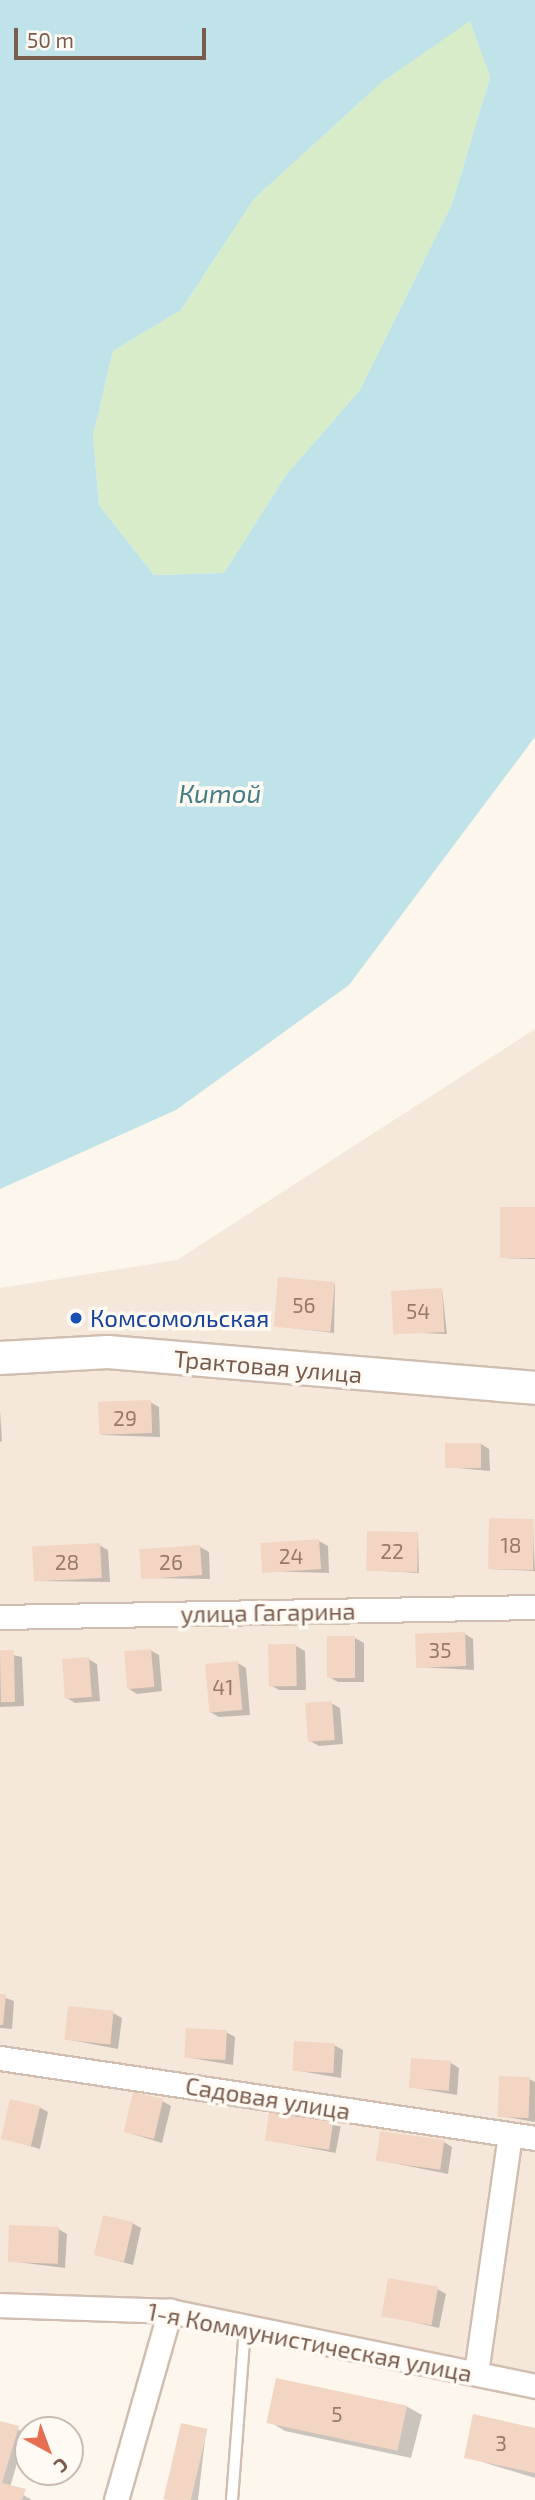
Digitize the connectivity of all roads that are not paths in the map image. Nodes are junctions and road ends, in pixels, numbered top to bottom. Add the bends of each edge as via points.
1 (0, 1358) edge
2 (535, 1388) edge
3 (535, 1607) edge
4 (0, 1617) edge
5 (0, 2058) edge
6 (510, 2134) junction
7 (535, 2138) edge
8 (0, 2305) edge
9 (170, 2311) junction
10 (245, 2326) junction
11 (476, 2373) junction
12 (535, 2386) edge
13 (116, 2500) edge
14 (232, 2500) edge

1 - 2 street, Трактовая улица via 108,1352
3 - 4 street, улица Гагарина
5 - 6 street, Садовая улица
6 - 7 street, Садовая улица
6 - 11 street
8 - 9 street, 1-я Коммунистическая улица
9 - 10 street, 1-я Коммунистическая улица
9 - 13 street
10 - 11 street, 1-я Коммунистическая улица
10 - 14 lane
11 - 12 street, 1-я Коммунистическая улица

